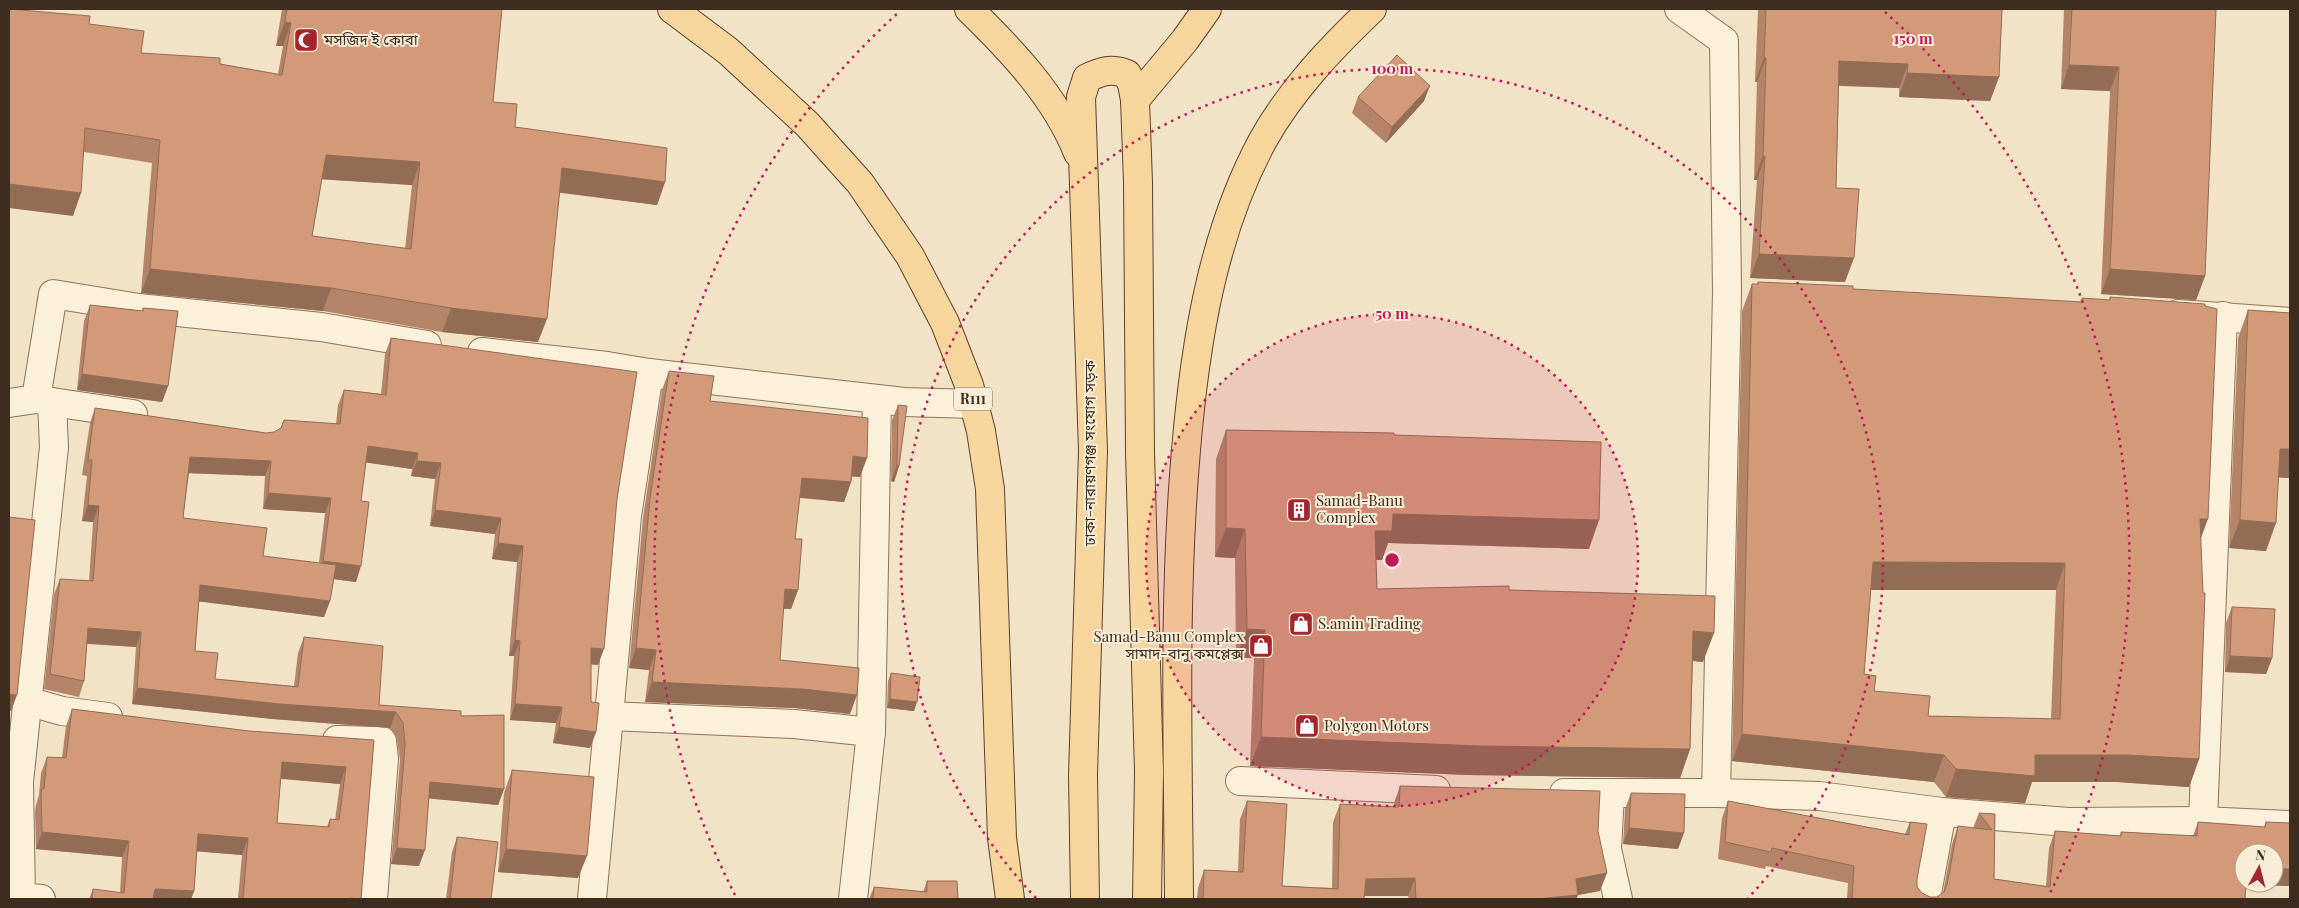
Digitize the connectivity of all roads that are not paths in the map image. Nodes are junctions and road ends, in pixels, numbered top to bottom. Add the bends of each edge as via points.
1 (672, 9) edge
2 (968, 9) edge
3 (1207, 9) edge
4 (1372, 9) edge
5 (1678, 9) edge
6 (1135, 100) junction
7 (1084, 166) junction
8 (1727, 293) junction
9 (1756, 294) edge
10 (2154, 312) edge
11 (2223, 316) junction
12 (2290, 322) edge
13 (649, 373) junction
14 (877, 399) junction
15 (44, 401) junction
16 (9, 403) edge
17 (974, 404) junction
18 (158, 418) edge
19 (27, 701) junction
20 (609, 716) junction
21 (128, 719) edge
22 (871, 732) junction
23 (309, 739) edge
24 (14, 781) edge
25 (1240, 781) dead end
26 (1459, 791) edge
27 (1535, 793) edge
28 (1716, 793) junction
29 (1610, 794) junction
30 (1942, 812) junction
31 (2202, 821) junction
32 (2290, 825) edge
33 (41, 899) edge
34 (373, 899) edge
35 (592, 899) edge
36 (853, 899) edge
37 (1010, 899) edge
38 (1085, 899) edge
39 (1147, 899) edge
40 (1179, 899) edge
41 (1618, 899) edge
42 (1926, 899) edge

1 - 17 main road, R111 via 728,51 807,124 860,183 910,256 945,323 970,385
2 - 7 main road via 1000,38 1044,94 1069,130
3 - 6 main road
4 - 40 main road via 1330,49 1264,139 1234,202 1214,266 1191,392 1181,505 1177,588
5 - 8 street via 1724,41
6 - 7 main road, ঢাকা-নারায়ণগঞ্জ সংযোগ সড়ক via 1127,74 1116,70 1102,71 1087,78 1081,96
6 - 39 main road via 1149,772
7 - 38 main road, ঢাকা-নারায়ণগঞ্জ সংযোগ সড়ক via 1093,451 1083,775
8 - 9 street
8 - 28 street
10 - 11 street
11 - 12 street
11 - 31 street
13 - 14 street
13 - 15 street via 597,364 455,349 321,327 139,308 53,294
13 - 20 street via 627,516
14 - 17 street
14 - 22 street
15 - 16 street
15 - 18 street
15 - 19 street via 54,447
17 - 37 main road, R111 via 990,489 1002,838
19 - 21 street via 62,711
19 - 24 street
20 - 22 street via 794,724
20 - 35 street
22 - 36 street
23 - 34 street via 382,741 384,759
24 - 33 street via 21,898
25 - 26 street
27 - 29 street
28 - 29 street
28 - 30 street via 1819,796
29 - 41 street via 1607,849
30 - 31 street via 2068,822
30 - 42 street
31 - 32 street

